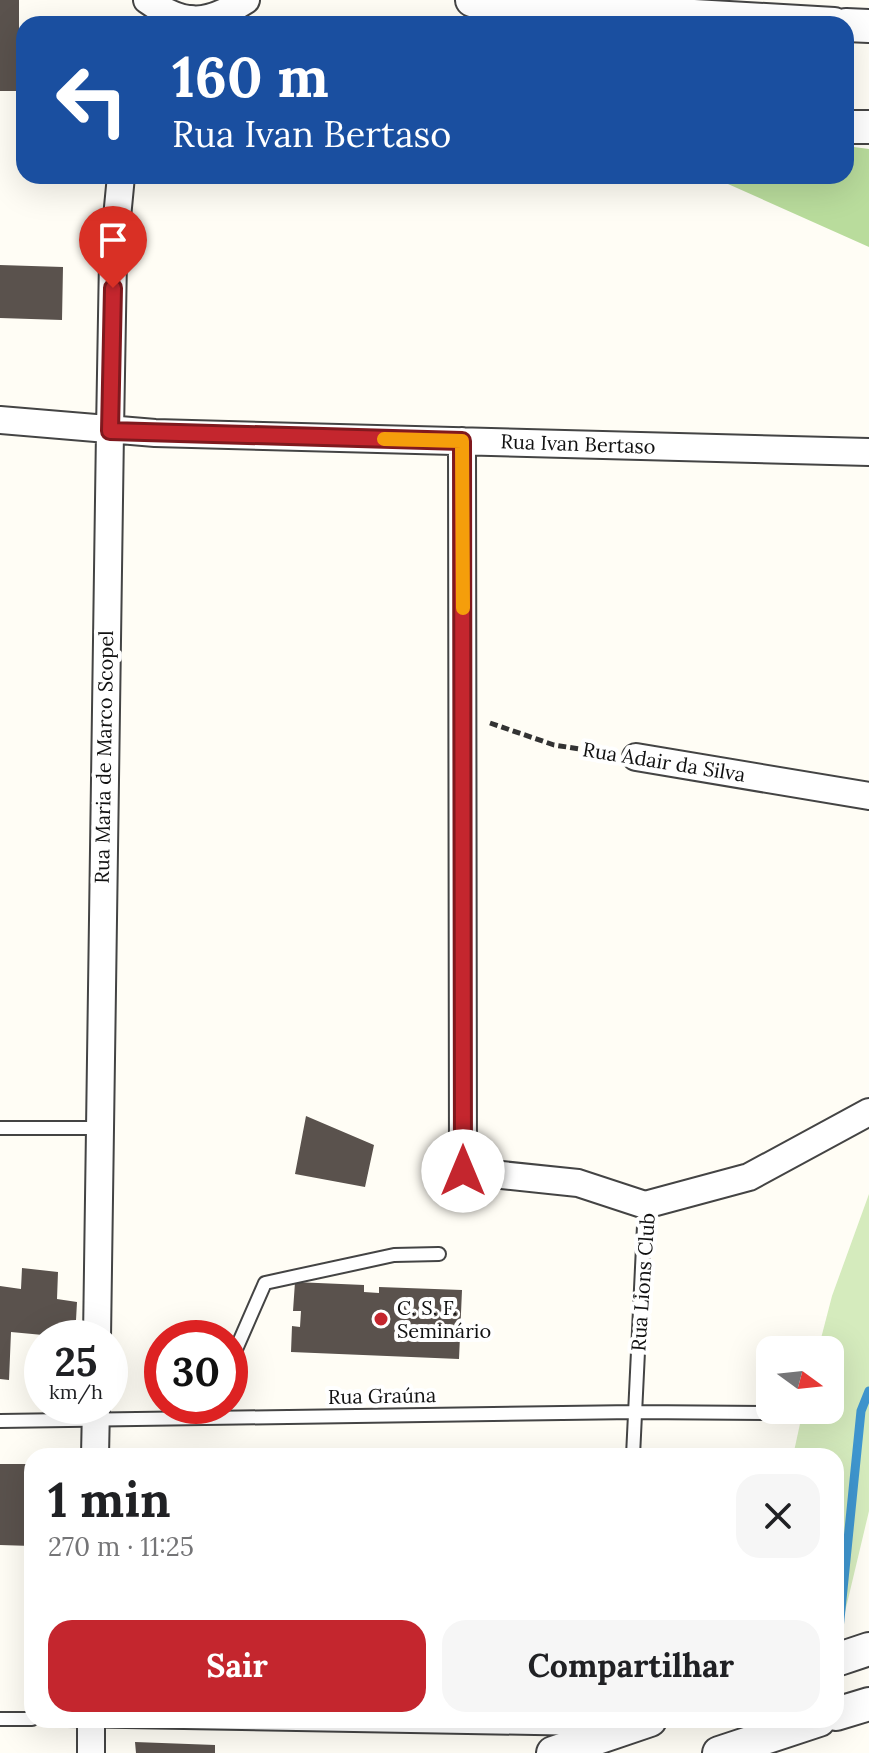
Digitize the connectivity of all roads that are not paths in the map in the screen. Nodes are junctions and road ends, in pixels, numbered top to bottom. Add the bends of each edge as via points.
1 (246, 0) edge
2 (472, 0) edge
3 (217, 16) edge
4 (694, 16) edge
5 (120, 184) edge
6 (0, 420) edge
7 (110, 431) junction
8 (462, 441) junction
9 (869, 452) edge
10 (636, 757) road end
11 (869, 796) edge
12 (869, 1112) edge
13 (0, 1128) edge
14 (97, 1128) junction
15 (645, 1205) junction
16 (439, 1254) dead end
17 (97, 1320) edge
18 (248, 1322) edge
19 (635, 1412) junction
20 (756, 1413) edge
21 (248, 1418) edge
22 (24, 1419) edge
23 (0, 1421) edge
24 (96, 1424) edge
25 (95, 1448) edge
26 (633, 1448) edge
27 (869, 1649) edge
28 (844, 1657) edge
29 (869, 1704) edge
30 (844, 1712) edge
31 (0, 1719) edge
32 (24, 1719) edge
33 (91, 1728) edge
34 (482, 1728) edge
35 (795, 1728) edge
36 (628, 1731) edge
37 (91, 1753) edge
38 (553, 1753) edge
39 (719, 1753) edge

1 - 3 street
2 - 4 street
5 - 7 street, Rua Maria de Marco Scopel via 113,259
6 - 7 street, Rua Ivan Bertaso
7 - 8 street, Rua Ivan Bertaso
7 - 14 street, Rua Maria de Marco Scopel
8 - 9 street, Rua Ivan Bertaso
8 - 15 street via 463,1171 578,1183
10 - 11 street, Rua Adair da Silva
12 - 15 street, Rua Lions Club via 749,1177
13 - 14 lane
14 - 17 street, Rua Maria de Marco Scopel
15 - 19 lane, Rua Lions Club
16 - 18 lane via 394,1255 265,1283
19 - 20 lane, Rua Graúna
19 - 21 lane, Rua Graúna
19 - 26 lane, Rua Lions Club
22 - 23 lane, Rua Graúna
24 - 25 street
27 - 28 street
29 - 30 street
31 - 32 lane
33 - 37 street
34 - 36 lane
35 - 39 street
36 - 38 street

